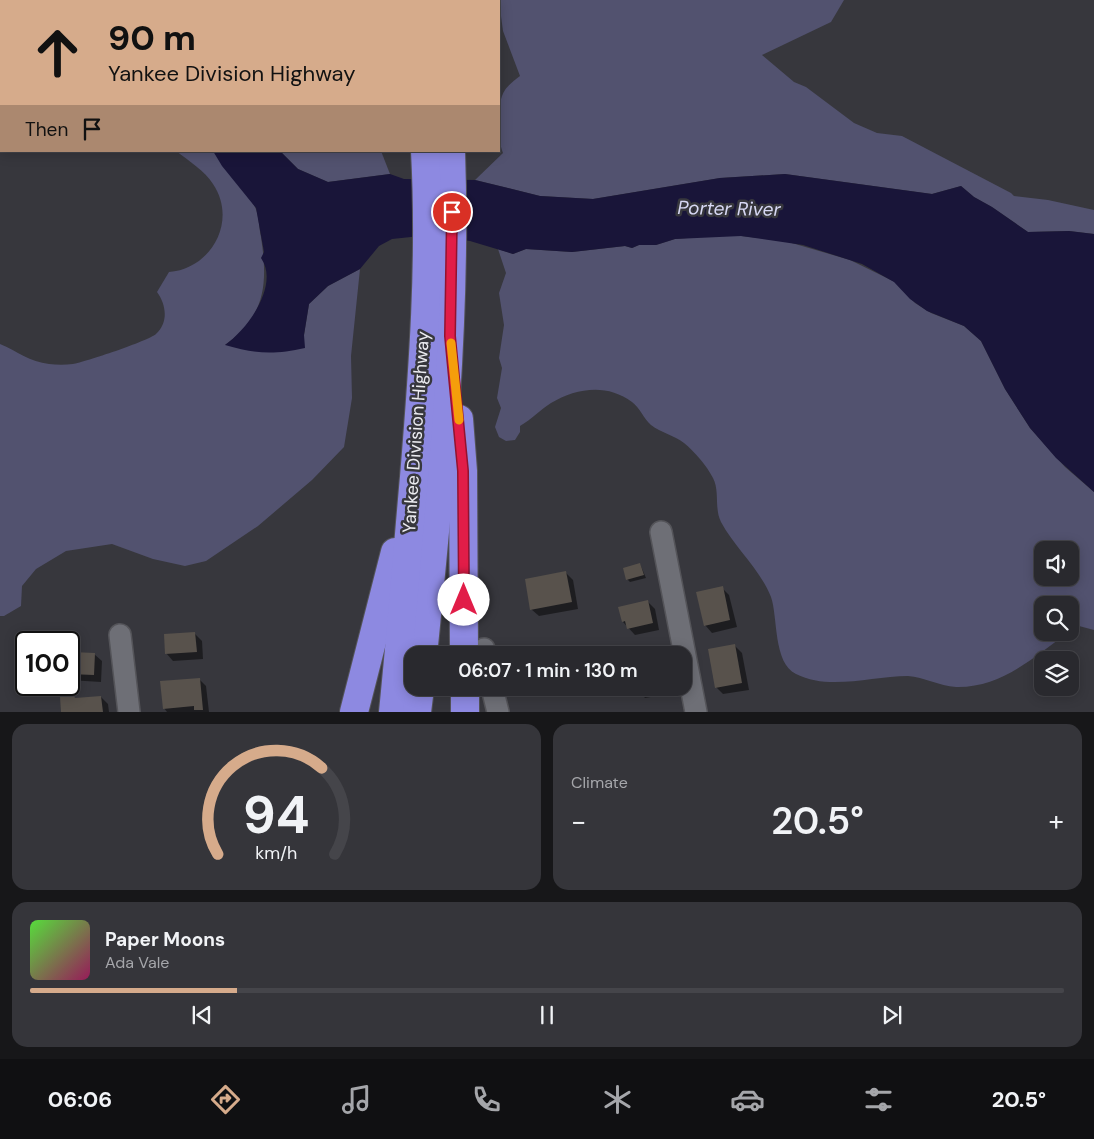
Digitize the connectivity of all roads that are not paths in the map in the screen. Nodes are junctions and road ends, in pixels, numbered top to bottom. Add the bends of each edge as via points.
1 (438, 153) edge
2 (439, 272) junction
3 (450, 336) junction
4 (414, 478) junction
5 (661, 532) dead end
6 (120, 635) dead end
7 (424, 646) edge
8 (477, 646) edge
9 (419, 696) edge
10 (465, 696) edge
11 (494, 696) edge
12 (129, 712) edge
13 (354, 712) edge
14 (393, 712) edge
15 (418, 712) edge
16 (465, 712) edge
17 (498, 712) edge
18 (696, 712) edge

1 - 2 highway, Yankee Division Highway
2 - 3 highway, Yankee Division Highway
2 - 4 highway, Yankee Division Highway via 423,371
3 - 7 highway, Yankee Division Highway via 441,477
3 - 8 highway
4 - 13 highway
4 - 14 highway, Yankee Division Highway
5 - 18 street
6 - 12 street
9 - 15 highway
10 - 16 highway
11 - 17 street

